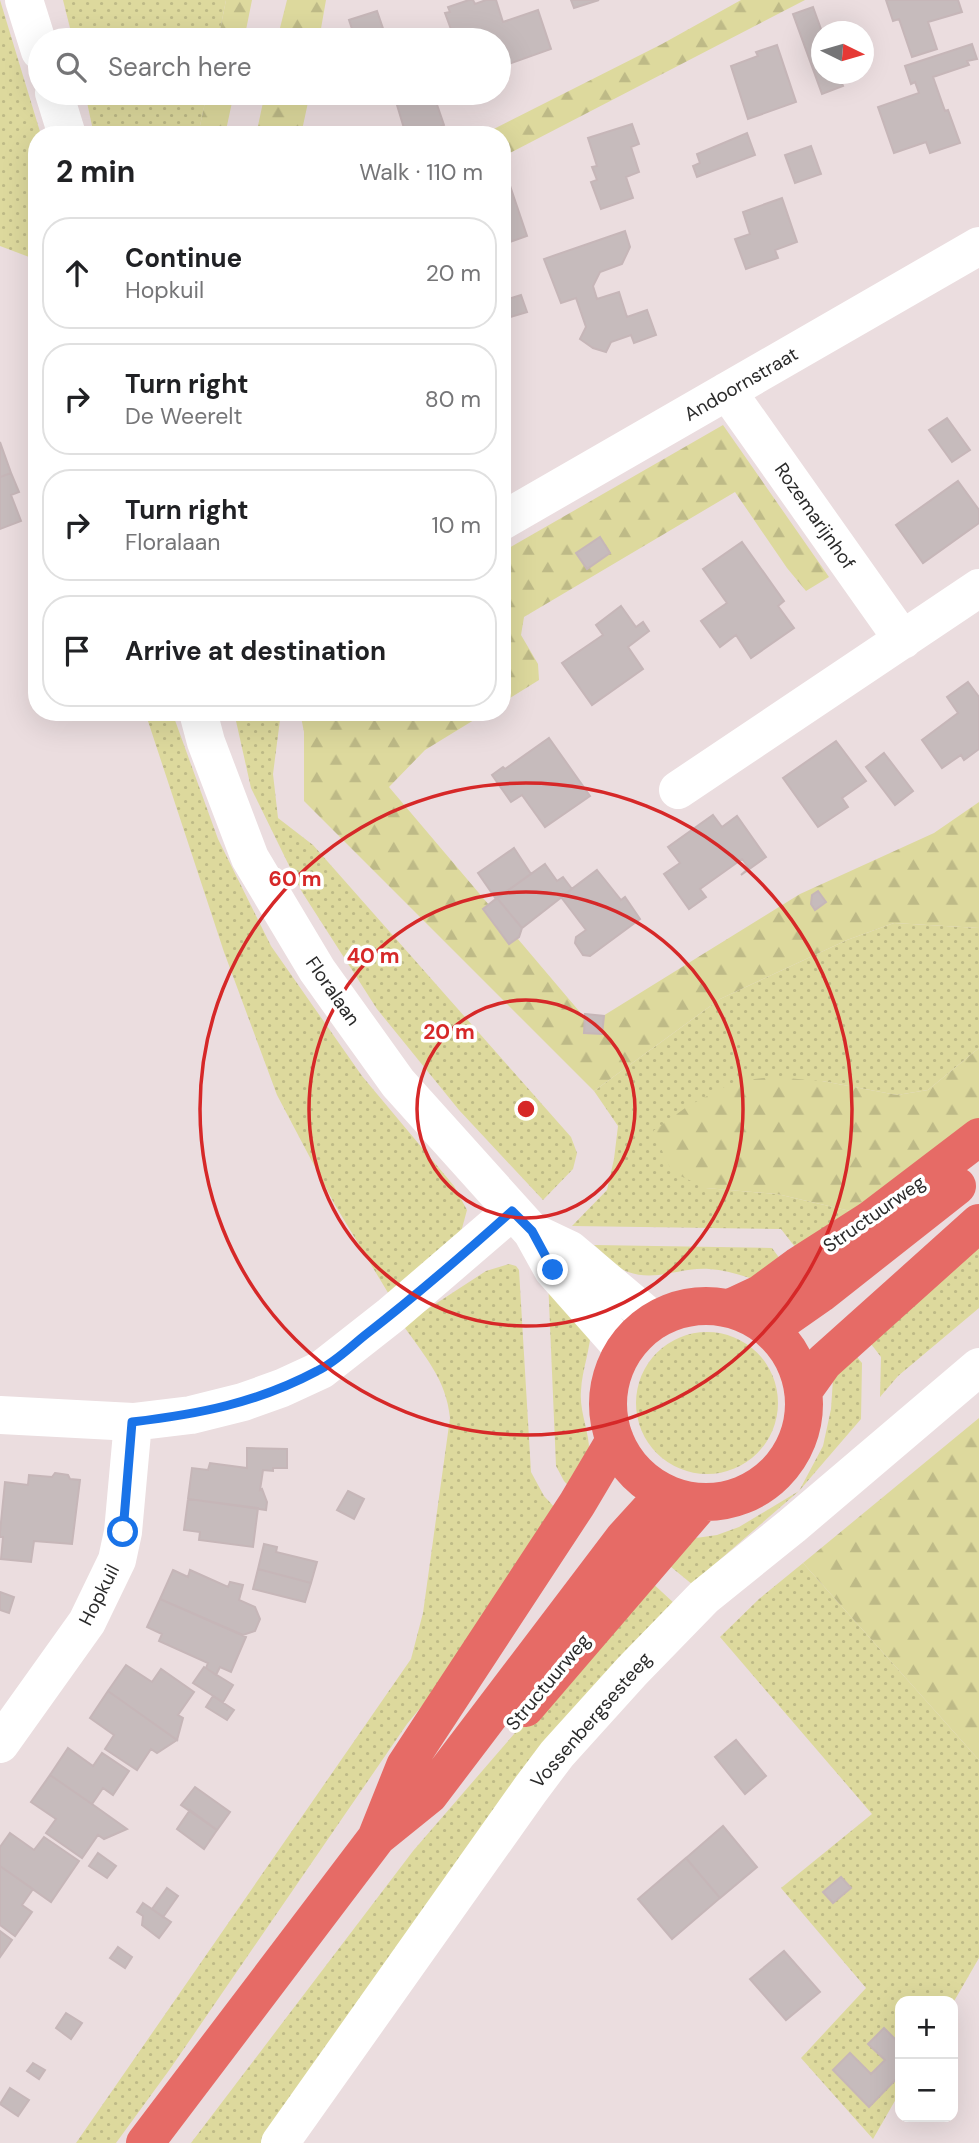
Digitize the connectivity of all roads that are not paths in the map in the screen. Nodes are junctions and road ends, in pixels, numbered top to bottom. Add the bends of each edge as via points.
1 (24, 0) edge
2 (33, 28) edge
3 (57, 105) edge
4 (63, 126) edge
5 (979, 246) edge
6 (727, 391) junction
7 (511, 516) edge
8 (979, 588) edge
9 (903, 640) junction
10 (200, 721) edge
11 (678, 790) dead end
12 (979, 1137) edge
13 (979, 1169) edge
14 (522, 1221) junction
15 (979, 1223) edge
16 (730, 1308) junction
17 (654, 1321) junction
18 (770, 1329) junction
19 (624, 1350) junction
20 (979, 1367) edge
21 (804, 1390) junction
22 (0, 1415) edge
23 (132, 1422) junction
24 (615, 1440) junction
25 (664, 1493) junction
26 (702, 1502) junction
27 (0, 1744) edge
28 (377, 1837) junction
29 (145, 2143) edge
30 (280, 2143) edge

1 - 2 street
3 - 4 street
5 - 6 street, Andoornstraat
6 - 7 street, Andoornstraat
6 - 9 street, Rozemarijnhof
8 - 9 street
9 - 11 street
10 - 14 street, Floralaan via 250,858 317,970 398,1083
12 - 16 main road, Structuurweg via 870,1220 760,1294
13 - 18 main road, Structuurweg
14 - 17 street, Floralaan via 570,1250
14 - 19 street, Floralaan via 553,1270
14 - 23 street via 321,1370 243,1402 191,1415
15 - 21 main road via 824,1362
16 - 17 main road via 692,1307
16 - 18 main road
17 - 19 main road
18 - 21 main road via 795,1363
19 - 24 main road via 609,1394
20 - 30 street, Vossenbergsesteeg via 704,1597 557,1754
21 - 26 main road via 797,1441 779,1470 736,1498
22 - 23 street
23 - 27 street, Hopkuil via 117,1560 87,1622
24 - 25 main road via 627,1462
24 - 28 main road, Structuurweg via 578,1504 405,1766
25 - 26 main road
25 - 28 main road, Structuurweg via 624,1538 429,1795
26 - 28 main road, Structuurweg via 444,1808
28 - 29 main road, Structuurweg

